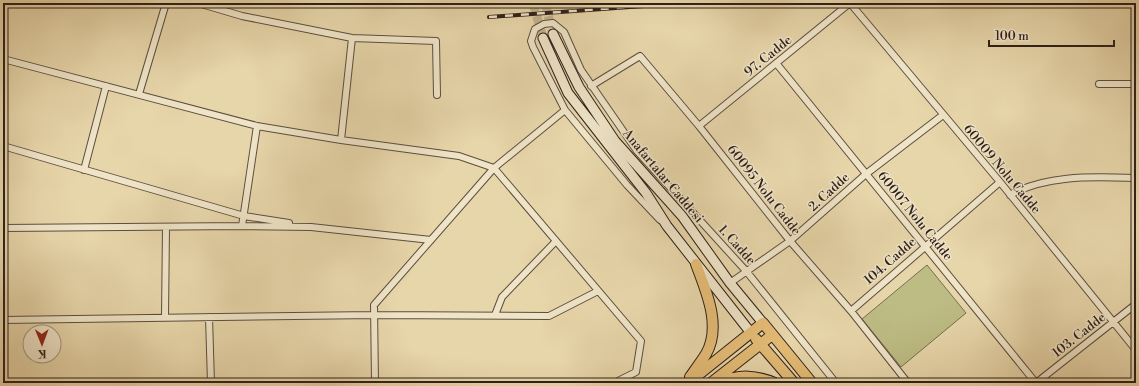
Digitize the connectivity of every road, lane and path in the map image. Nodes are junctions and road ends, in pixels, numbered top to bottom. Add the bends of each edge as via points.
1 (166, 3) edge
2 (198, 3) edge
3 (850, 3) edge
4 (553, 34) tunnel mouth
5 (352, 38) junction
6 (543, 38) tunnel mouth
7 (3, 59) edge
8 (776, 63) junction
9 (1099, 84) dead end
10 (1136, 84) edge
11 (106, 86) junction
12 (591, 86) junction
13 (139, 94) junction
14 (437, 94) dead end
15 (565, 110) junction
16 (942, 115) junction
17 (257, 126) junction
18 (699, 126) junction
19 (342, 140) junction
20 (3, 146) edge
21 (494, 168) junction
22 (84, 170) junction
23 (866, 174) junction
24 (1136, 178) edge
25 (1000, 182) junction
26 (1010, 195) junction
27 (244, 216) junction
28 (242, 226) junction
29 (667, 226) junction
30 (166, 227) junction
31 (311, 227) junction
32 (3, 228) edge
33 (430, 240) junction
34 (556, 240) junction
35 (790, 241) junction
36 (925, 246) junction
37 (696, 264) junction
38 (747, 272) junction
39 (730, 283) junction
40 (598, 290) junction
41 (1136, 304) edge
42 (851, 311) junction
43 (374, 315) junction
44 (495, 315) junction
45 (209, 317) junction
46 (166, 318) junction
47 (3, 320) edge
48 (1113, 322) junction
49 (763, 324) junction
50 (751, 333) junction
51 (772, 335) junction
52 (760, 344) junction
53 (1136, 350) edge
54 (211, 383) edge
55 (375, 383) edge
56 (614, 383) edge
57 (687, 383) edge
58 (711, 383) edge
59 (721, 383) edge
60 (775, 383) edge
61 (794, 383) edge
62 (812, 383) edge
63 (836, 383) edge
64 (908, 383) edge
65 (1036, 383) edge

1 - 13 street
2 - 5 street via 242,16
3 - 8 street, 97. Cadde
3 - 16 street, 60009 Nolu Cadde
4 - 39 main road, Anafartalar Caddesi via 579,87 614,141 682,216
5 - 14 street via 436,41
5 - 19 street
6 - 29 main road, Anafartalar Caddesi via 568,93 646,193
7 - 11 street
8 - 18 street, 97. Cadde
8 - 23 street, 60007 Nolu Cadde
9 - 10 street
11 - 13 street
11 - 22 street
12 - 15 street, 1. Cadde via 559,26 553,23 544,24 535,30 531,41 532,47
12 - 18 street, 60095 Nolu Cadde via 640,56
12 - 38 street, 1. Cadde via 637,151
13 - 17 street
15 - 21 street
15 - 29 street via 627,185
16 - 23 street, 2. Cadde
16 - 25 street, 60009 Nolu Cadde
17 - 19 street
17 - 27 street
18 - 35 street, 60095 Nolu Cadde
19 - 21 street via 459,156
20 - 22 street
21 - 33 street
21 - 34 street
22 - 27 street
23 - 35 street, 2. Cadde
23 - 36 street, 60007 Nolu Cadde
24 - 26 street via 1046,181 1029,185
25 - 26 street, 60009 Nolu Cadde
25 - 36 street, 104. Cadde
26 - 48 street, 60009 Nolu Cadde
27 - 28 street
27 - 31 street
28 - 30 street
28 - 31 street
29 - 37 main road, Anafartalar Caddesi
30 - 32 street
30 - 46 street
31 - 33 street
33 - 43 street via 374,305
34 - 40 street
34 - 44 street via 502,296
35 - 38 street, 2. Cadde
35 - 42 street, 60095 Nolu Cadde
36 - 42 street, 104. Cadde
36 - 65 street, 60007 Nolu Cadde
37 - 50 main road, Anafartalar Caddesi
37 - 57 main road via 708,297 712,330 707,353
38 - 39 street, 2. Cadde
38 - 63 street, 1. Cadde
39 - 49 main road, Anafartalar Caddesi
40 - 44 street via 549,316
40 - 56 street via 641,341 636,372
41 - 48 street, 103. Cadde
42 - 64 street, 60095 Nolu Cadde
43 - 44 street
43 - 45 street
43 - 55 street
45 - 46 street
45 - 54 street
46 - 47 street
48 - 53 street, 60009 Nolu Cadde
48 - 65 street, 103. Cadde
49 - 50 main road
49 - 51 main road, Anafartalar Caddesi
50 - 52 main road, Anafartalar Caddesi
50 - 57 main road
51 - 52 main road
51 - 62 main road, Anafartalar Caddesi
52 - 58 main road
52 - 61 main road, Anafartalar Caddesi
59 - 60 main road via 741,376 753,376

